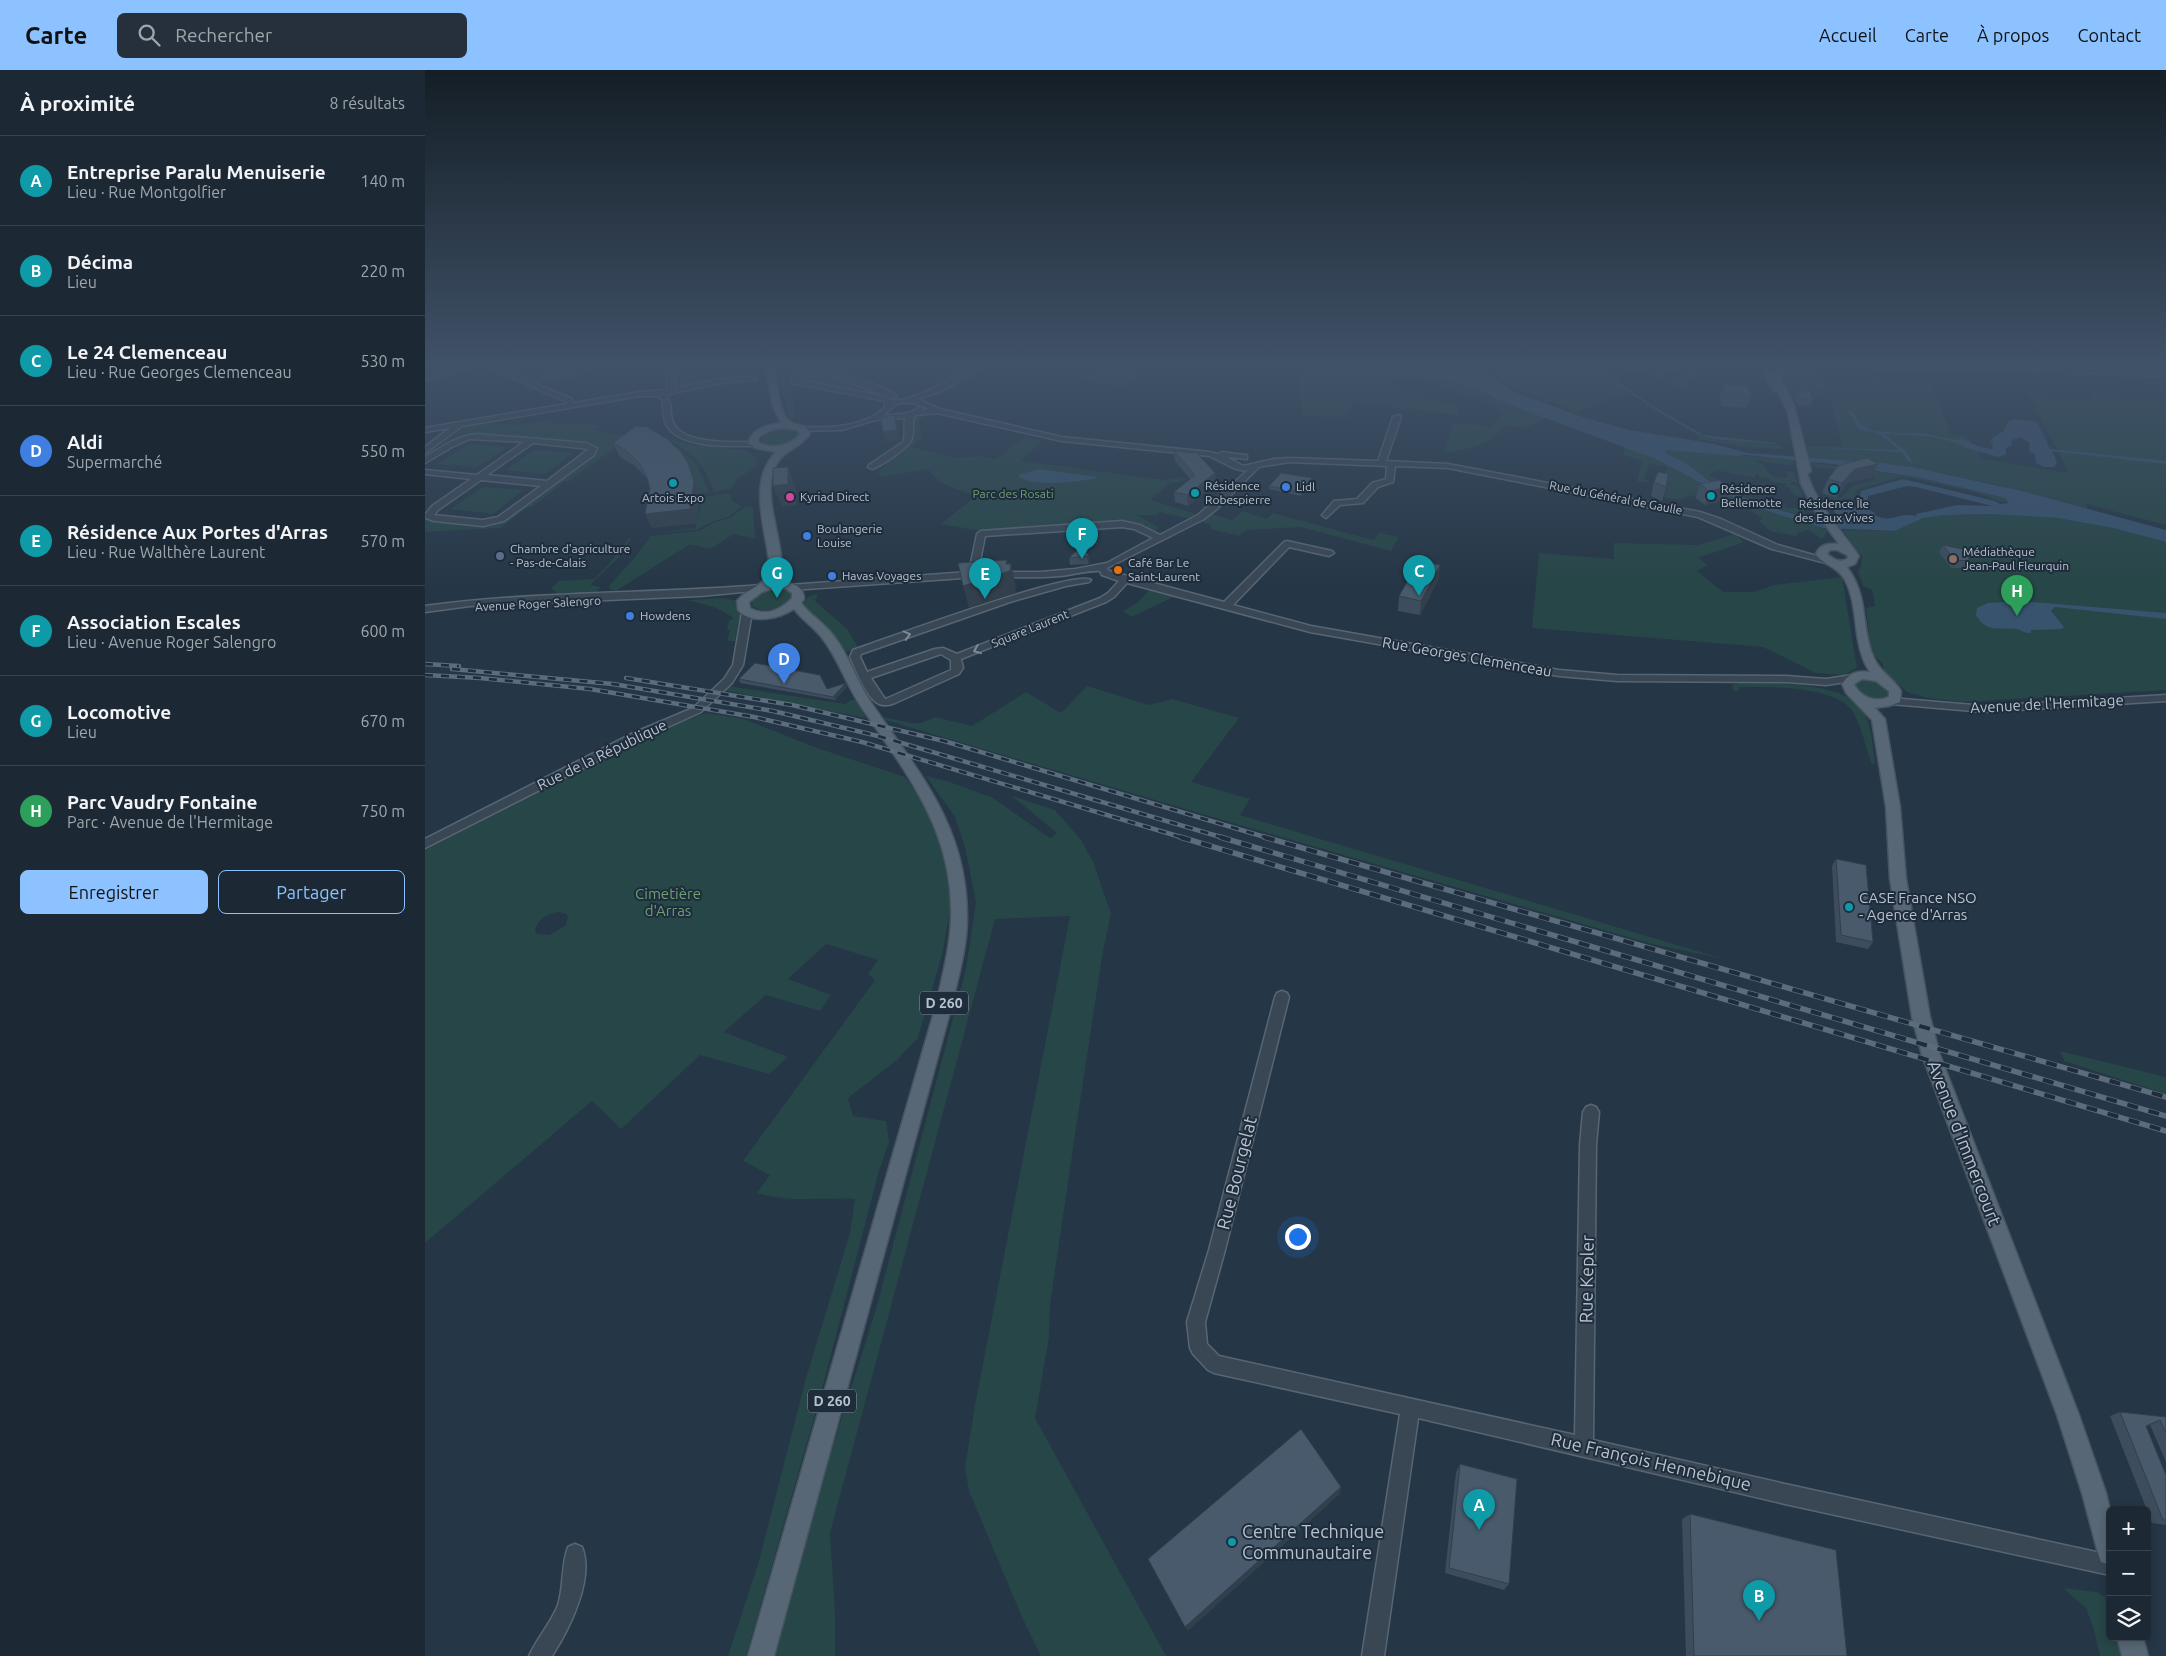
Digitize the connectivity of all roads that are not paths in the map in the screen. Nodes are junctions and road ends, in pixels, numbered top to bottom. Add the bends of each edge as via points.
1 (442, 439) edge
2 (462, 439) edge
3 (510, 439) edge
4 (697, 439) edge
5 (718, 439) edge
6 (754, 439) edge
7 (800, 439) edge
8 (807, 439) edge
9 (908, 439) edge
10 (1062, 439) edge
11 (1099, 439) edge
12 (1392, 439) edge
13 (1793, 439) edge
14 (1796, 439) edge
15 (701, 440) junction
16 (531, 441) junction
17 (793, 444) junction
18 (758, 446) junction
19 (425, 451) edge
20 (1799, 452) junction
21 (1244, 457) junction
22 (1253, 458) junction
23 (1316, 460) junction
24 (425, 461) edge
25 (1387, 462) junction
26 (770, 466) junction
27 (1235, 466) junction
28 (872, 467) dead end
29 (1255, 467) junction
30 (425, 472) edge
31 (480, 477) junction
32 (1239, 482) junction
33 (550, 484) junction
34 (1326, 515) dead end
35 (1834, 531) junction
36 (1160, 538) junction
37 (773, 544) junction
38 (1329, 552) dead end
39 (1827, 554) junction
40 (1851, 556) junction
41 (1104, 572) junction
42 (973, 574) junction
43 (1088, 574) junction
44 (1019, 576) junction
45 (918, 579) junction
46 (1125, 580) junction
47 (830, 586) junction
48 (790, 587) junction
49 (763, 588) junction
50 (700, 593) junction
51 (1855, 594) junction
52 (797, 601) junction
53 (1227, 606) junction
54 (745, 607) junction
55 (429, 609) edge
56 (771, 614) junction
57 (819, 628) junction
58 (744, 635) junction
59 (1867, 656) junction
60 (956, 658) junction
61 (865, 676) junction
62 (1853, 678) junction
63 (1815, 681) junction
64 (1889, 684) junction
65 (1859, 698) junction
66 (2166, 698) edge
67 (1890, 702) junction
68 (1929, 704) junction
69 (1878, 719) junction
70 (425, 844) edge
71 (1281, 997) dead end
72 (1591, 1112) dead end
73 (1199, 1348) joint
74 (1410, 1408) junction
75 (1584, 1446) junction
76 (2109, 1551) edge
77 (575, 1554) dead end
78 (2106, 1564) edge
79 (2132, 1641) edge
80 (541, 1656) edge
81 (761, 1656) edge
82 (1373, 1656) edge
83 (2135, 1656) edge

1 - 19 street
2 - 24 street
3 - 16 street
4 - 15 street
5 - 15 street
6 - 18 main road
7 - 17 main road
8 - 17 street
9 - 28 street
10 - 27 street via 1208,453
11 - 21 street, Rue du Général de Gaulle
12 - 25 street
13 - 20 main road
14 - 20 main road
15 - 18 street
16 - 31 street
16 - 33 street via 593,448 591,453
17 - 18 main road via 775,448
17 - 26 main road via 779,452
18 - 26 main road via 767,454
20 - 35 main road via 1804,482
21 - 22 street, Rue du Général de Gaulle
21 - 27 street via 1236,460
22 - 23 street, Rue du Général de Gaulle
22 - 29 street via 1259,462
23 - 25 street, Rue du Général de Gaulle
23 - 29 street, Rue du Général de Gaulle via 1277,461
25 - 34 street via 1391,480 1375,485 1360,501 1337,503
25 - 39 street, Rue du Général de Gaulle via 1461,468 1690,513 1713,519 1766,544 1790,551
26 - 37 main road via 766,507
27 - 29 street via 1243,469
27 - 32 street via 1241,473
29 - 32 street
30 - 31 street
31 - 33 street
31 - 33 street via 433,510 430,517 493,522 504,518
32 - 36 street via 1201,517
35 - 39 main road
35 - 40 main road
36 - 41 street
36 - 42 street via 1122,524 981,534
37 - 48 main road
37 - 49 main road via 775,572
38 - 53 street via 1287,544
39 - 40 main road via 1839,547
39 - 40 main road via 1844,564
39 - 51 main road via 1845,570
40 - 51 main road
41 - 43 street, Rue Georges Clemenceau
41 - 43 street
41 - 46 street, Rue Georges Clemenceau
42 - 44 street
42 - 45 street
43 - 44 street
61 -> 43 street via 855,658 861,650
44 - 45 street via 959,582
45 - 47 street
46 - 53 street, Rue Georges Clemenceau
46 -> 60 street, Square Laurent via 1103,600
47 - 48 street
47 - 52 street via 810,592
48 - 49 main road
48 - 52 main road via 799,594
49 - 50 street, Avenue Roger Salengro
49 - 54 main road via 751,593
50 - 54 street, Avenue Roger Salengro via 721,595
50 - 55 street, Avenue Roger Salengro
51 - 59 main road
52 - 56 main road via 788,609
52 - 57 main road, D 260 via 802,612
53 - 63 street, Rue Georges Clemenceau via 1327,632 1570,674
54 - 56 main road
54 - 58 street, Rue de la République
56 - 57 main road, D 260 via 791,616
56 - 58 street via 749,626
57 - 81 main road, D 260 via 831,642 859,694 940,818 952,852 959,920 944,1005
58 - 70 street, Rue de la République via 735,671 697,710 635,737
59 - 62 main road via 1861,671
59 - 64 main road via 1876,672
60 - 61 street via 935,652
60 - 61 street via 958,668 955,672 889,702 878,699
62 - 63 street
62 - 64 main road via 1870,676
62 - 65 main road via 1848,686
63 - 65 street
64 - 67 main road via 1896,694
64 - 68 street
65 - 67 main road via 1876,703
65 - 69 main road, Avenue d'Immercourt
66 - 68 street, Avenue de l'Hermitage via 1996,708
67 - 68 street
67 - 69 main road
69 - 76 main road, Avenue d'Immercourt via 1893,807 1898,879 1921,1017 1931,1055 2069,1415
71 - 73 street, Rue Bourgelat via 1196,1322
72 - 75 street, Rue Kepler
73 - 74 street, Rue François Hennebique via 1214,1364
74 - 75 street, Rue François Hennebique
74 - 82 street
75 - 78 street, Rue François Hennebique
77 - 80 street via 575,1583 568,1610
79 - 83 main road

